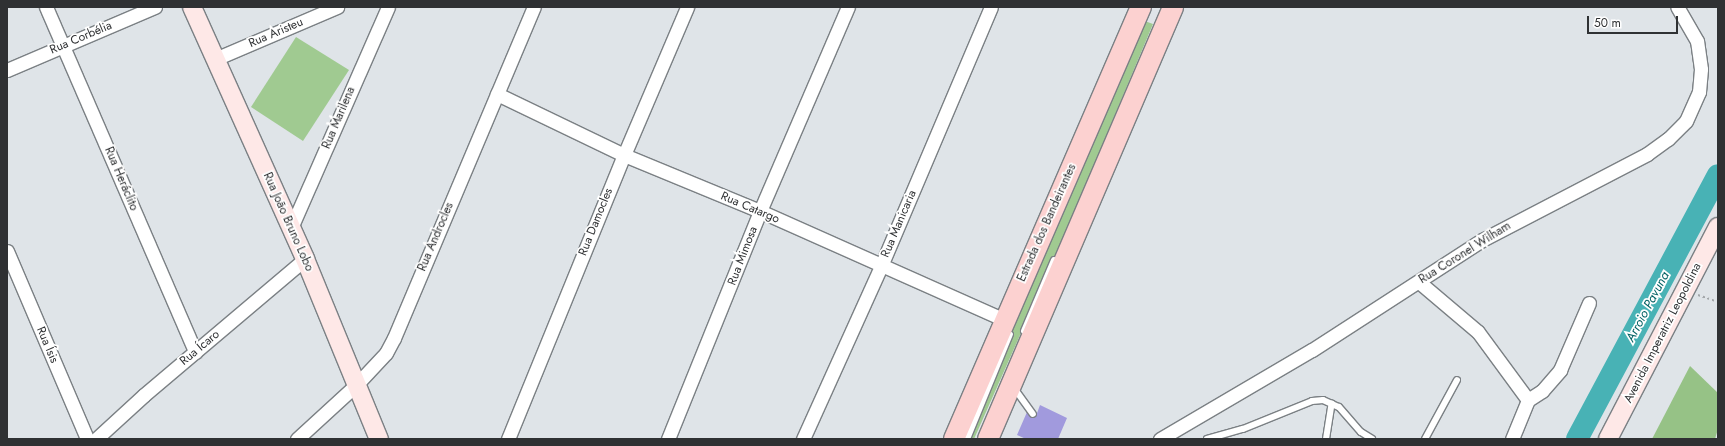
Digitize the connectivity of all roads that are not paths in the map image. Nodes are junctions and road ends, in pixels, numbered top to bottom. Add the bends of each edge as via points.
1 (46, 7) edge
2 (155, 7) edge
3 (192, 7) edge
4 (337, 7) edge
5 (388, 7) edge
6 (534, 7) edge
7 (687, 7) edge
8 (848, 7) edge
9 (991, 7) edge
10 (1141, 7) edge
11 (1173, 7) edge
12 (1677, 7) edge
13 (63, 46) junction
14 (215, 59) junction
15 (7, 70) edge
16 (496, 94) junction
17 (624, 155) junction
18 (760, 211) junction
19 (1718, 227) edge
20 (291, 228) junction
21 (7, 251) edge
22 (1058, 251) dead end
23 (305, 259) junction
24 (881, 266) junction
25 (1419, 282) junction
26 (1589, 304) dead end
27 (1008, 325) junction
28 (1021, 337) dead end
29 (195, 352) junction
30 (1457, 380) dead end
31 (357, 384) junction
32 (1011, 385) junction
33 (1528, 400) junction
34 (1332, 403) junction
35 (1032, 414) dead end
36 (87, 439) edge
37 (96, 439) edge
38 (297, 439) edge
39 (379, 439) edge
40 (508, 439) edge
41 (668, 439) edge
42 (803, 439) edge
43 (954, 439) edge
44 (966, 439) edge
45 (988, 439) edge
46 (1160, 439) edge
47 (1207, 439) edge
48 (1326, 439) edge
49 (1372, 439) edge
50 (1425, 439) edge
51 (1512, 439) edge
52 (1608, 439) edge

1 - 13 street, Rua Heráclito
2 - 13 street, Rua Corbélia
3 - 14 street, Rua João Bruno Lobo
4 - 14 street, Rua Aristeu
5 - 20 street, Rua Marilena
6 - 16 street, Rua Androcles
7 - 17 street, Rua Damocles
8 - 18 street, Rua Mimosa
9 - 24 street, Rua Manicaria
10 - 27 main road, Estrada dos Bandeirantes
11 - 32 main road
12 - 25 street, Rua Coronel Wilham via 1697,41 1701,69 1696,102 1686,120 1647,154 1482,240
13 - 15 street, Rua Corbélia
13 - 29 street, Rua Heráclito
14 - 20 street, Rua João Bruno Lobo
16 - 17 street, Rua Catargo
16 - 31 street, Rua Androcles via 394,338 386,353
17 - 18 street, Rua Catargo
17 - 40 street, Rua Damocles
18 - 24 street, Rua Catargo
18 - 41 street, Rua Mimosa
19 - 52 street, Avenida Imperatriz Leopoldina
20 - 23 street, Rua João Bruno Lobo
21 - 36 street, Rua Ísis
22 - 28 lane
23 - 29 street, Rua Ícaro
23 - 31 street, Rua João Bruno Lobo
24 - 27 street, Rua Catargo
24 - 42 street, Rua Manicaria
25 - 33 street via 1478,332
25 - 46 street, Rua Coronel Wilham via 1312,350
26 - 33 street via 1560,370 1542,390
27 - 43 main road, Estrada dos Bandeirantes
27 - 44 lane
29 - 37 street, Rua Ícaro
30 - 50 lane
31 - 38 street, Rua Androcles
31 - 39 street, Rua João Bruno Lobo
32 - 35 lane
32 - 45 main road
33 - 51 street
34 - 47 lane via 1312,401 1243,429
34 - 48 lane
34 - 49 lane

